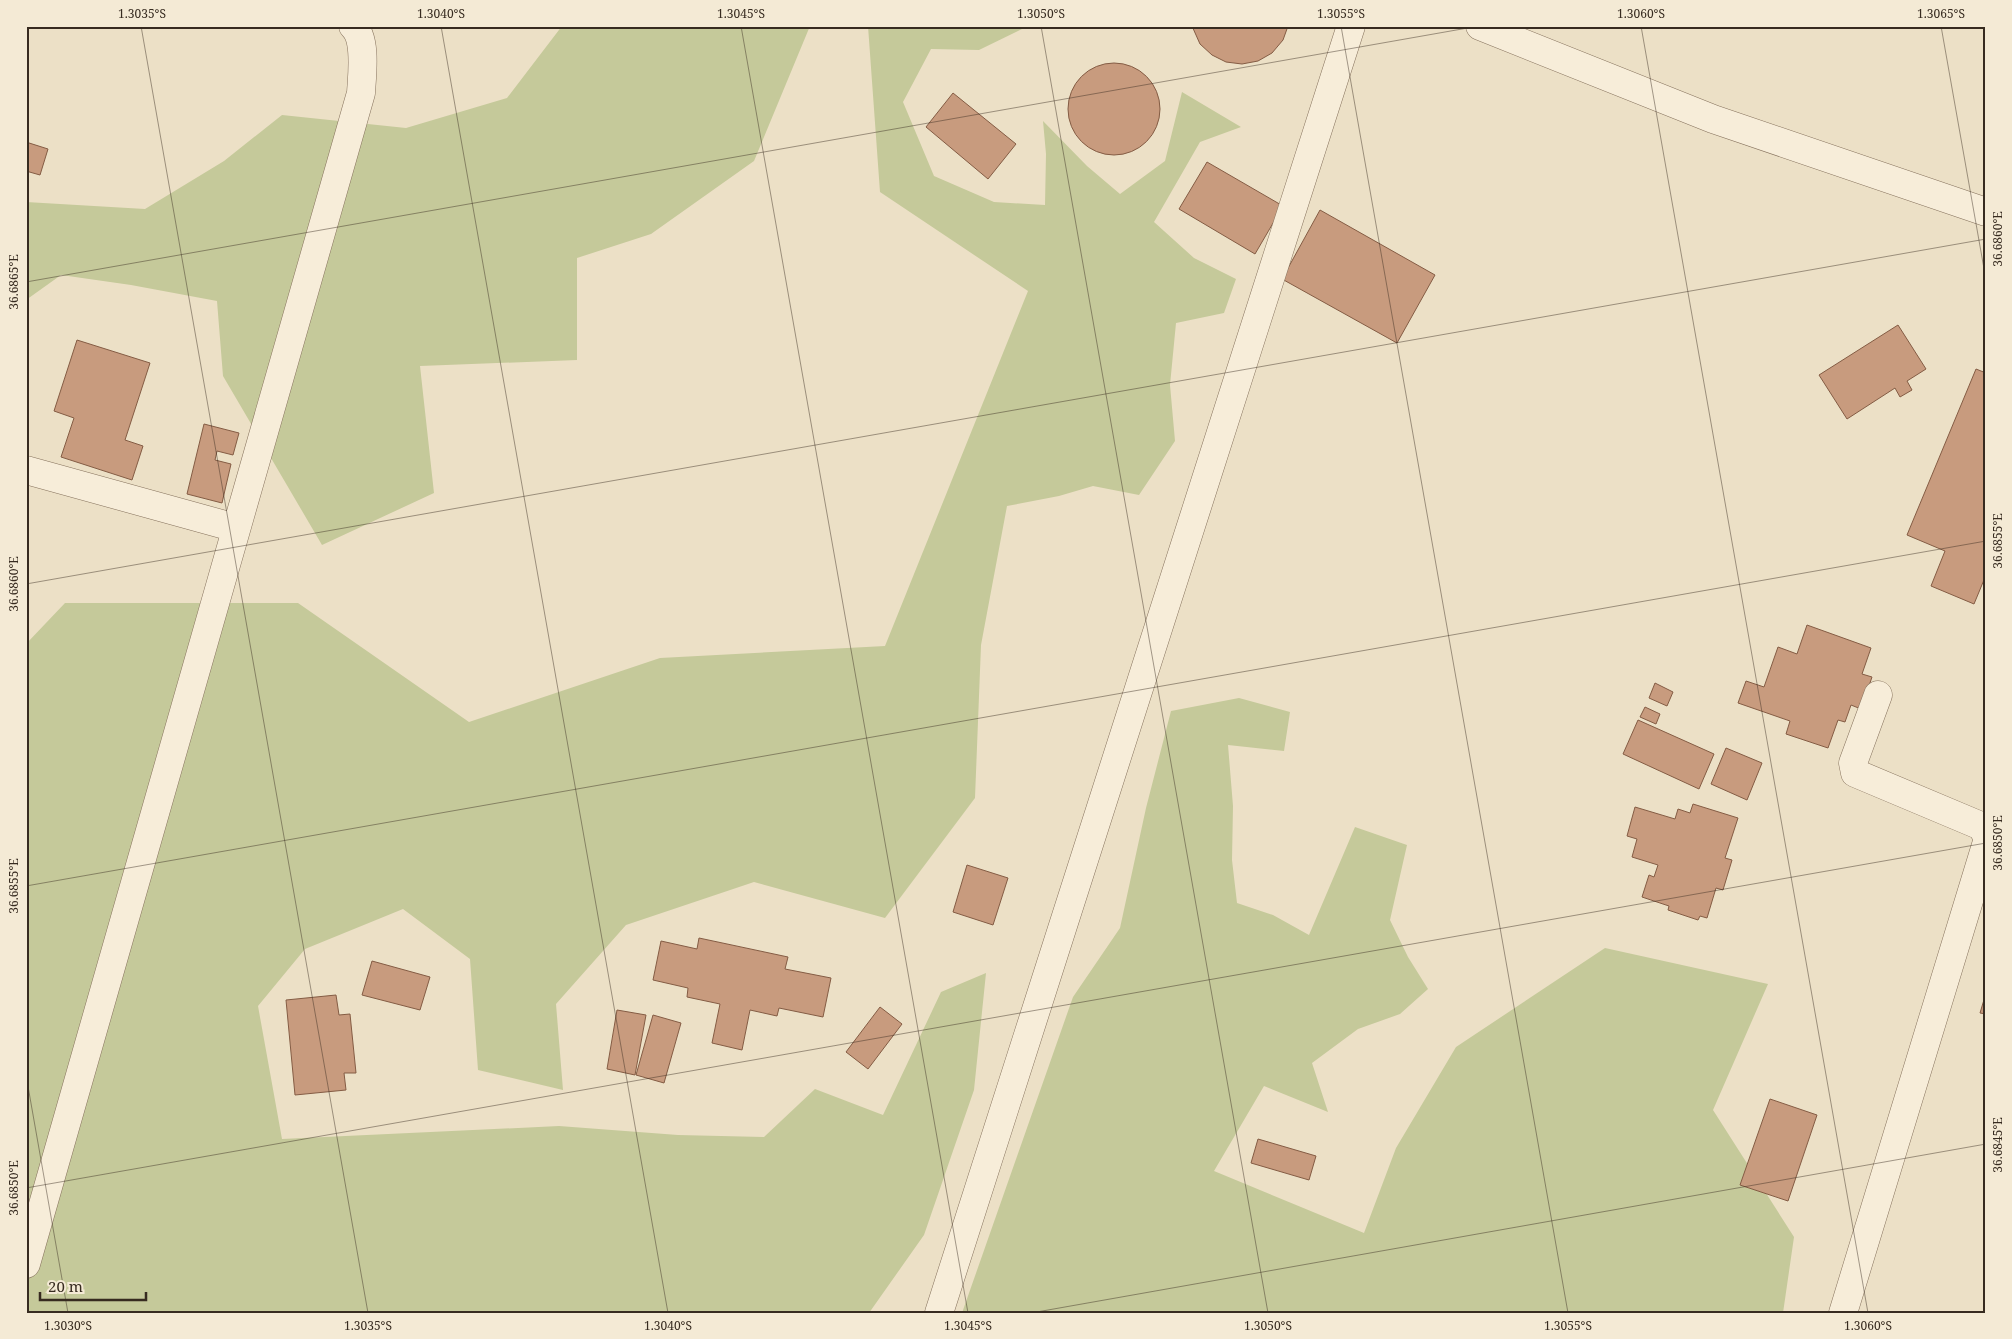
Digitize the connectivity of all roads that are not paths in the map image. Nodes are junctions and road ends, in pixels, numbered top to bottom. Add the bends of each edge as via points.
1 (353, 26) edge
2 (1351, 26) edge
3 (1480, 26) edge
4 (1986, 212) edge
5 (26, 470) edge
6 (236, 528) junction
7 (1878, 695) dead end
8 (1986, 834) edge
9 (1986, 845) edge
10 (26, 1264) edge
11 (939, 1313) edge
12 (1843, 1313) edge

1 - 6 street via 358,31 364,62 361,93
2 - 11 street
3 - 4 street via 1713,119
5 - 6 street
6 - 10 street
7 - 8 street via 1852,763 1856,772 1981,826
9 - 12 street

